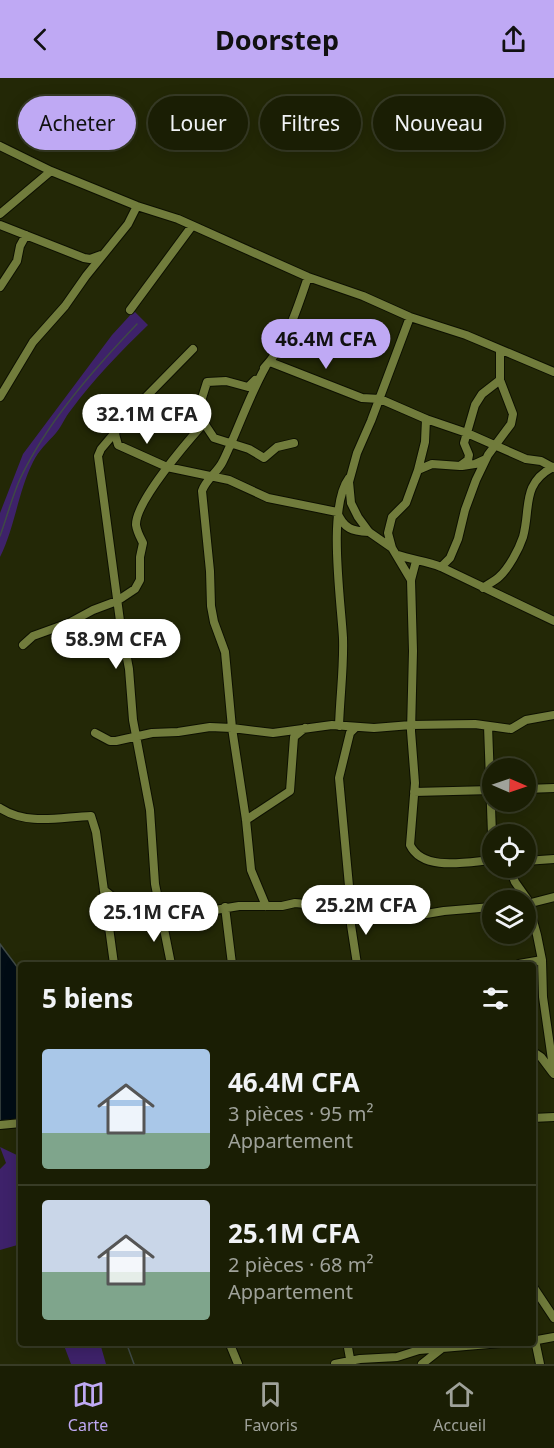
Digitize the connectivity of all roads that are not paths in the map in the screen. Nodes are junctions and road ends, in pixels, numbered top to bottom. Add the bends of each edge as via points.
1 (0, 146) edge
2 (51, 171) junction
3 (137, 206) junction
4 (0, 214) edge
5 (0, 225) edge
6 (192, 226) junction
7 (26, 235) junction
8 (103, 255) junction
9 (308, 277) junction
10 (0, 287) edge
11 (130, 310) dead end
12 (410, 317) junction
13 (193, 349) dead end
14 (500, 350) junction
15 (268, 364) junction
16 (554, 372) edge
17 (500, 381) junction
18 (0, 397) edge
19 (380, 399) junction
20 (426, 420) junction
21 (204, 423) junction
22 (467, 433) junction
23 (115, 434) junction
24 (294, 443) dead end
25 (231, 444) junction
26 (496, 445) junction
27 (486, 459) junction
28 (461, 466) junction
29 (167, 467) junction
30 (553, 467) edge
31 (418, 470) junction
32 (352, 474) junction
33 (211, 476) junction
34 (338, 512) junction
35 (369, 532) junction
36 (392, 548) junction
37 (398, 555) junction
38 (416, 561) junction
39 (441, 567) junction
40 (411, 580) junction
41 (483, 588) junction
42 (117, 601) junction
43 (554, 621) edge
44 (23, 645) dead end
45 (554, 715) edge
46 (411, 725) junction
47 (339, 726) junction
48 (488, 726) junction
49 (306, 727) junction
50 (356, 727) junction
51 (232, 728) junction
52 (95, 733) dead end
53 (138, 737) junction
54 (490, 758) edge
55 (554, 788) edge
56 (536, 789) edge
57 (482, 790) edge
58 (414, 792) junction
59 (0, 808) edge
60 (246, 820) junction
61 (554, 859) edge
62 (482, 860) edge
63 (536, 860) edge
64 (104, 890) junction
65 (554, 897) edge
66 (536, 902) edge
67 (266, 906) junction
68 (225, 907) junction
69 (482, 908) edge
70 (355, 909) junction
71 (161, 918) junction
72 (536, 938) edge
73 (542, 960) junction
74 (114, 962) edge
75 (171, 962) edge
76 (232, 962) edge
77 (357, 962) edge
78 (530, 962) edge
79 (536, 1054) edge
80 (554, 1074) edge
81 (554, 1117) edge
82 (536, 1118) edge
83 (18, 1123) edge
84 (0, 1125) edge
85 (536, 1291) edge
86 (554, 1318) edge
87 (554, 1337) edge
88 (536, 1340) edge
89 (230, 1346) edge
90 (348, 1346) edge
91 (418, 1346) edge
92 (465, 1346) edge
93 (536, 1346) edge
94 (442, 1348) junction
95 (351, 1362) edge
96 (237, 1364) edge
97 (335, 1364) edge
98 (422, 1364) edge
99 (540, 1364) edge

1 - 2 street
2 - 3 street
2 - 4 street
3 - 6 street
3 - 8 street
5 - 7 street
6 - 9 street
6 - 11 street
7 - 8 street via 90,260
7 - 10 street via 17,261
8 - 18 street via 33,342
9 - 12 street
9 - 15 street via 282,343
12 - 14 street
12 - 19 street
13 - 23 street
14 - 16 street
14 - 17 street
15 - 19 street via 363,398
15 - 21 street via 248,387 226,381 207,382 202,398
15 - 25 street via 254,387
17 - 22 street via 482,394 475,405
17 - 26 street via 513,414 511,424
19 - 20 street
19 - 32 street
20 - 22 street
20 - 31 street
21 - 25 street via 214,438
21 - 29 street
22 - 26 street
22 - 28 street via 469,455
23 - 29 street via 118,445
23 - 42 street via 98,456
24 - 25 street via 277,447 264,458
25 - 33 street
26 - 27 street
26 - 30 street
27 - 28 street
27 - 39 street via 450,558
28 - 31 street via 432,464
29 - 33 street
29 - 42 street via 143,503 136,522 143,543 140,580 135,589
30 - 41 street via 545,471 528,494 519,546 499,577
31 - 36 street via 406,503 392,517 388,533
32 - 34 street via 345,483
32 - 35 street via 351,503
33 - 34 street via 268,498
33 - 51 street via 202,491 203,510 211,606 225,652
34 - 35 street via 342,523 355,531
34 - 47 street via 342,637
35 - 36 street
36 - 37 street
37 - 38 street
37 - 40 street
38 - 39 street
38 - 40 street
39 - 41 street
40 - 46 street
41 - 43 street
42 - 44 street via 33,636
42 - 53 street
45 - 48 street via 526,720 511,729
46 - 48 street
46 - 50 street
46 - 58 street
47 - 49 street
47 - 50 street
48 - 54 street
49 - 51 street via 273,734
49 - 60 street via 294,737 290,791
50 - 70 street via 350,733 339,778 349,886
51 - 53 street
51 - 60 street
52 - 53 street via 110,741
53 - 71 street
55 - 56 street
57 - 58 street
58 - 62 street via 410,845 414,853 425,860 441,862
59 - 64 street via 14,816 32,819 90,816
60 - 67 street via 252,870
61 - 63 street
64 - 71 street via 144,916
64 - 74 street
65 - 66 street
67 - 68 street
67 - 70 street via 306,903
68 - 71 street
68 - 76 street
69 - 70 street via 426,914
70 - 77 street via 351,925
71 - 75 street
72 - 73 street
73 - 78 street
73 - 80 street
79 - 80 street
81 - 82 street
83 - 84 street
85 - 86 street
87 - 88 street
89 - 96 street
90 - 95 street
91 - 94 street
91 - 95 street via 397,1357
92 - 94 street
93 - 99 street
94 - 98 street
95 - 97 street

